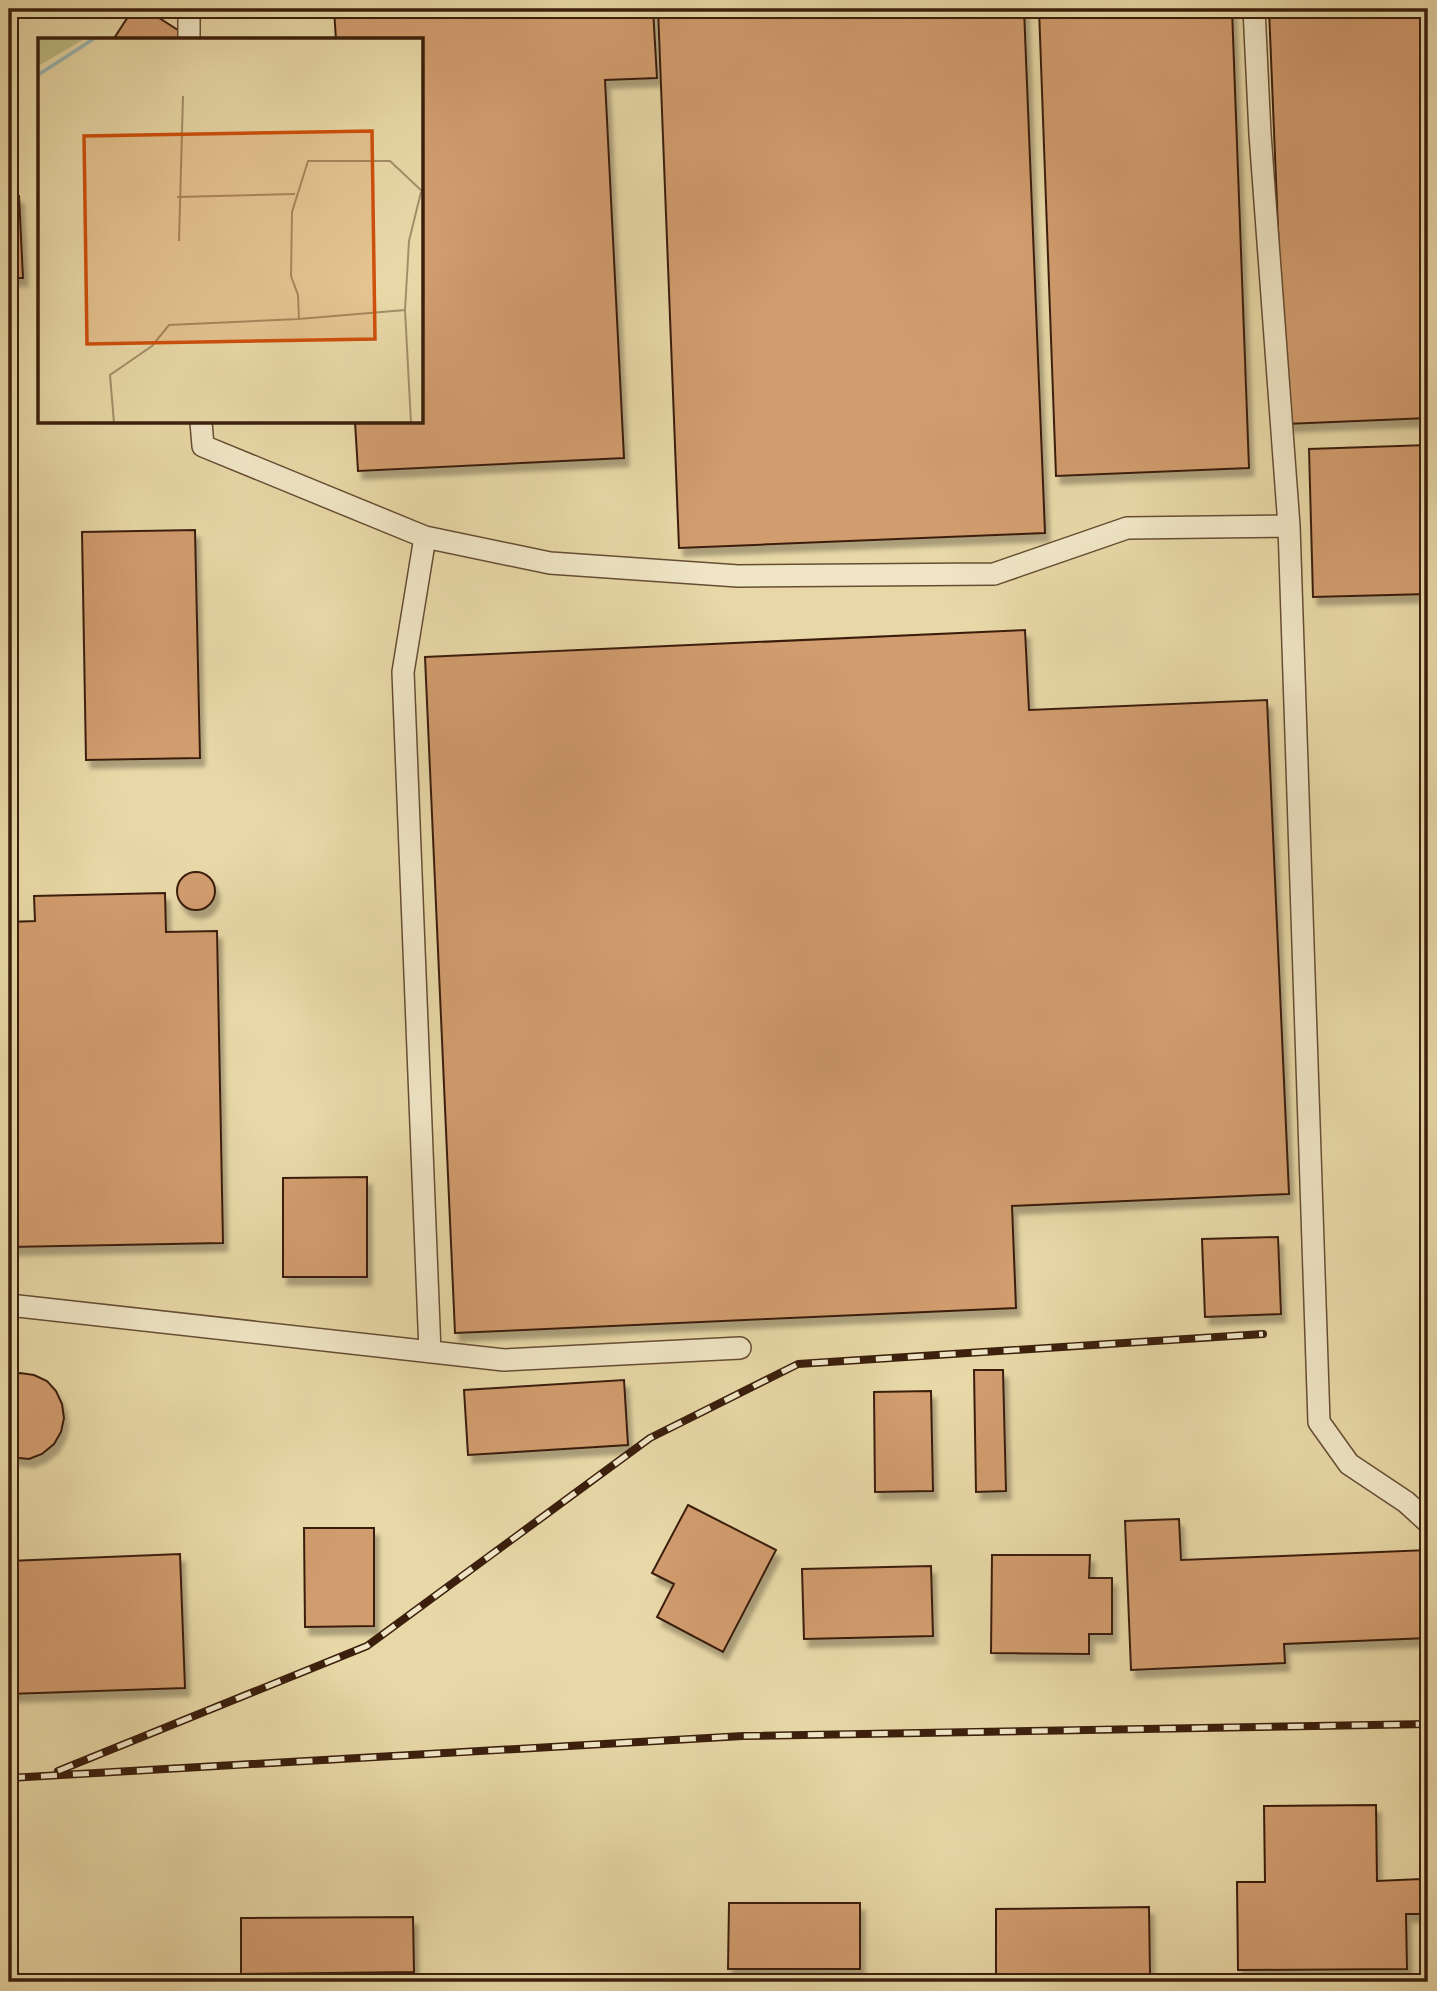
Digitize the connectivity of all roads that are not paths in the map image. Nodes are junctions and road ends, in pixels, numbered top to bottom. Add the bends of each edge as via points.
1 (189, 9) edge
2 (1254, 9) edge
3 (189, 38) edge
4 (201, 424) edge
5 (1289, 526) junction
6 (425, 537) junction
7 (9, 1305) edge
8 (740, 1349) dead end
9 (430, 1352) junction
10 (1428, 1522) edge

1 - 3 lane
2 - 5 lane
4 - 6 lane via 203,446
5 - 6 lane via 1127,528 981,575 738,576 550,563
5 - 10 lane via 1318,1422 1349,1464
6 - 9 lane via 403,672
7 - 9 lane
8 - 9 lane via 504,1360

